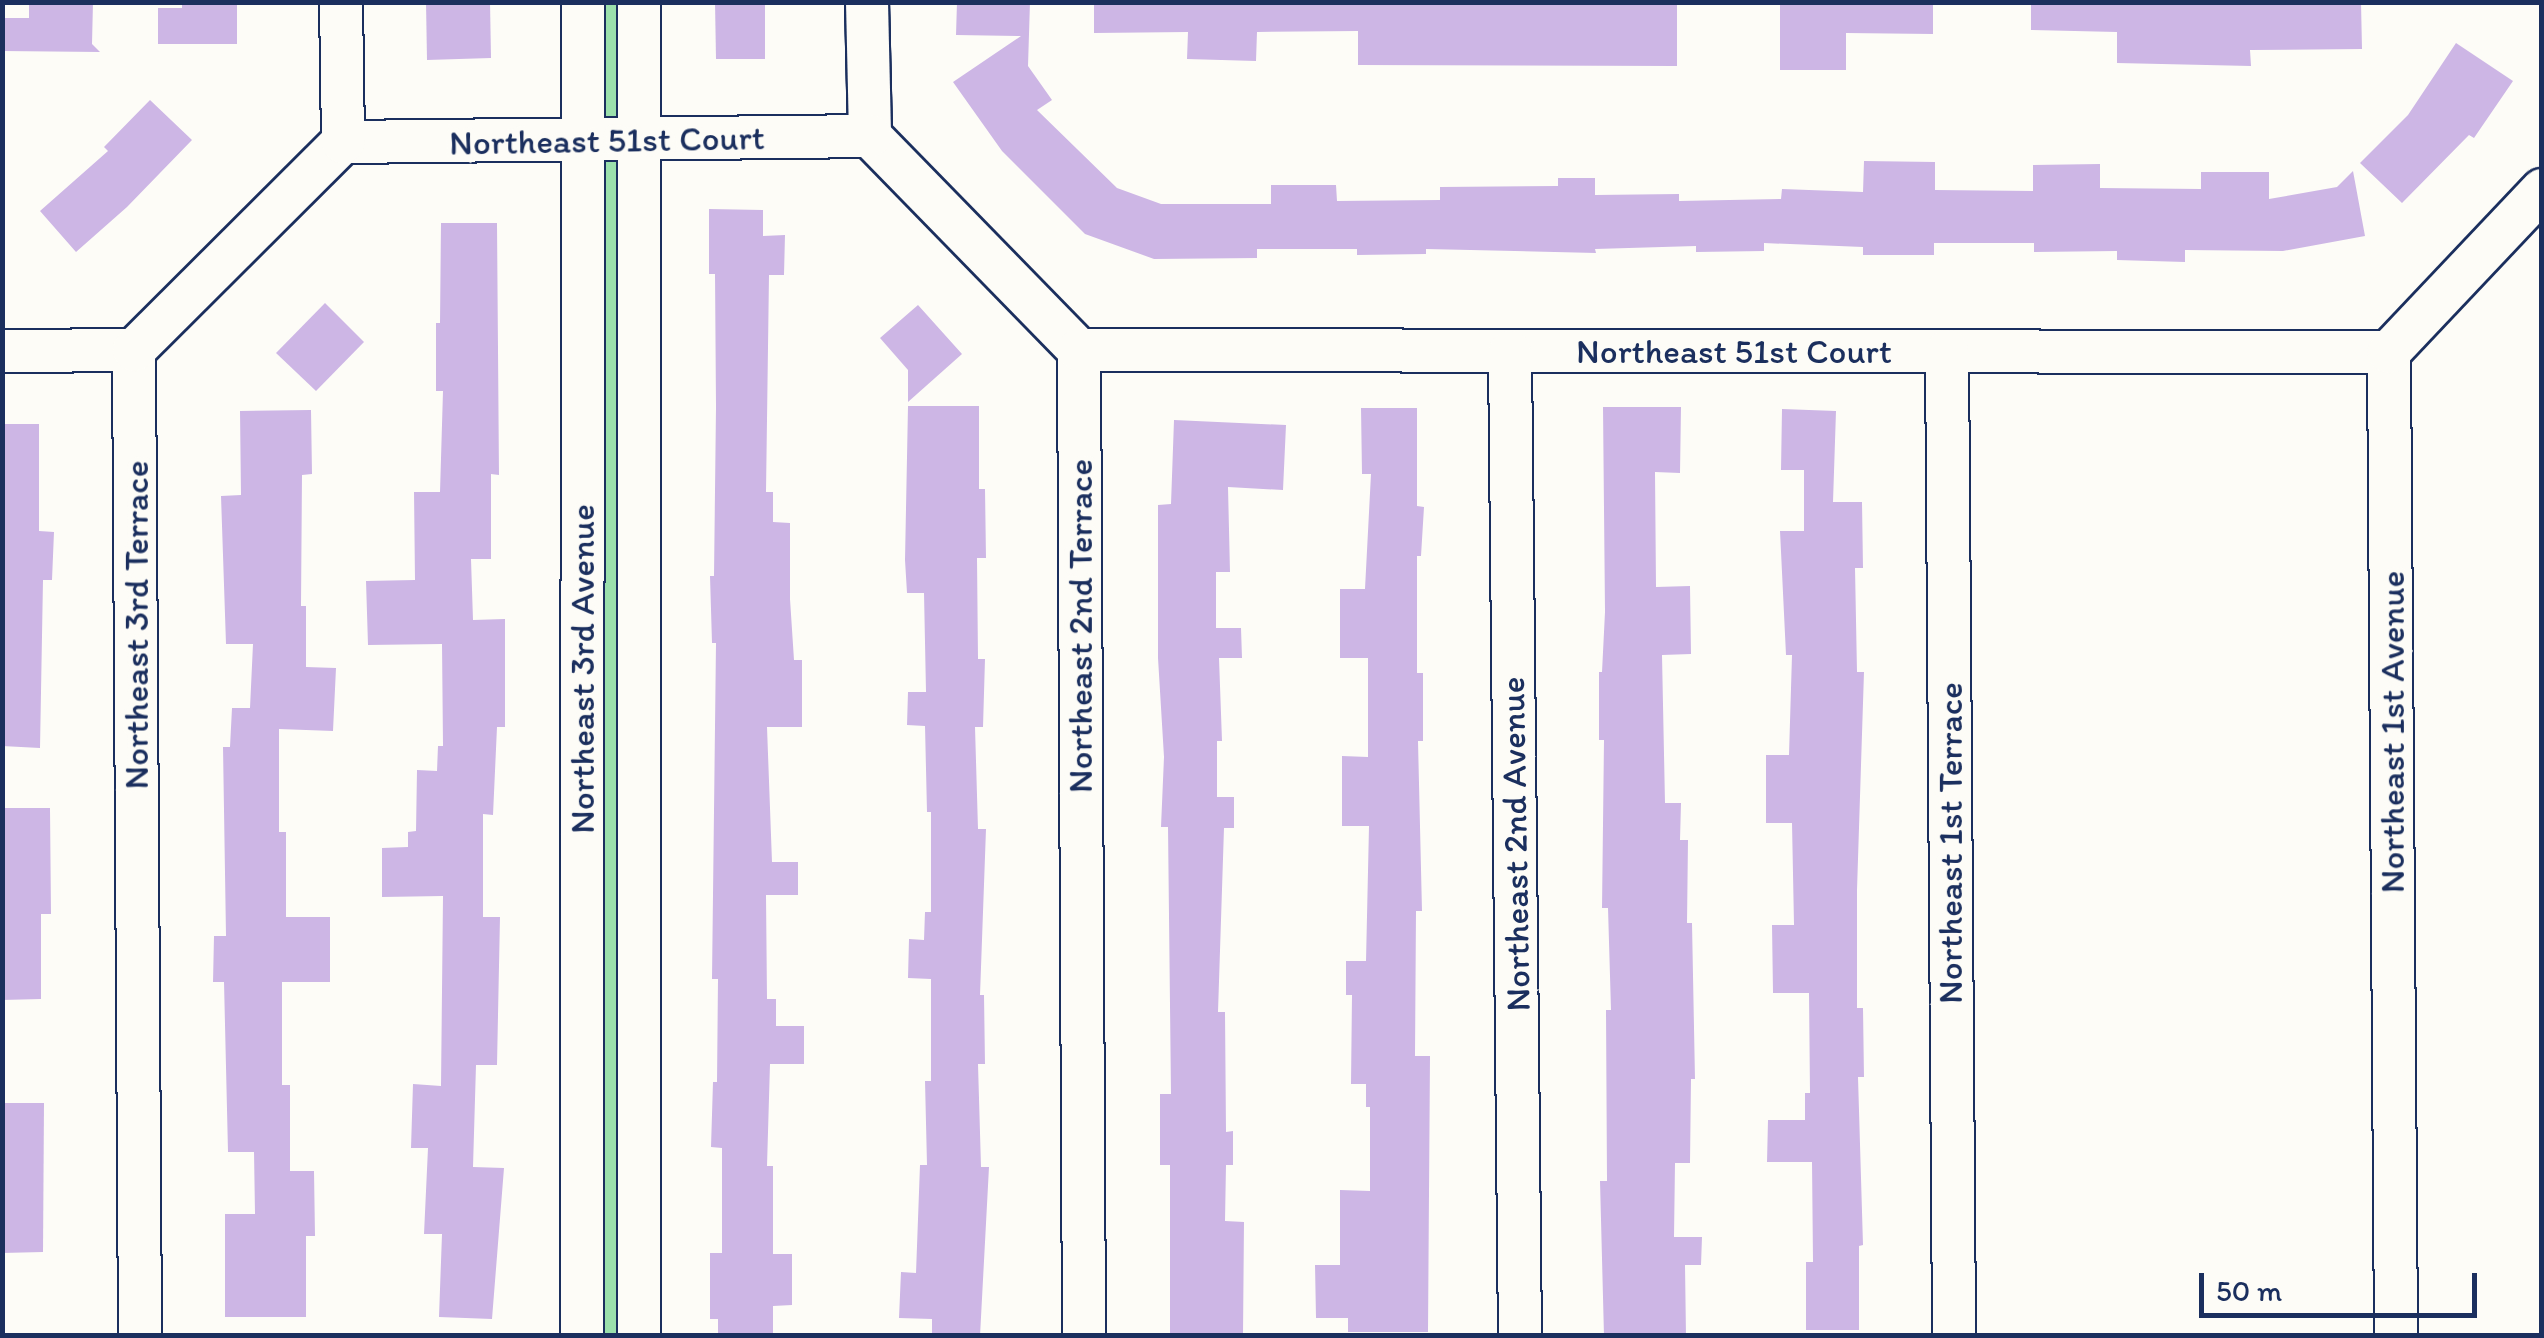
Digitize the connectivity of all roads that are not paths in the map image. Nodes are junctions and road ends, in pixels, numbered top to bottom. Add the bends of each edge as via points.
1 (341, 2) edge
2 (582, 2) edge
3 (639, 2) edge
4 (866, 2) edge
5 (870, 136) junction
6 (343, 142) junction
7 (583, 142) junction
8 (639, 142) junction
9 (2542, 190) edge
10 (134, 350) junction
11 (1079, 350) junction
12 (2, 351) edge
13 (1946, 351) junction
14 (1510, 352) junction
15 (2389, 352) junction
16 (582, 1141) junction
17 (639, 1141) junction
18 (140, 1336) edge
19 (582, 1336) edge
20 (639, 1336) edge
21 (1084, 1336) edge
22 (1520, 1336) edge
23 (1954, 1336) edge
24 (2396, 1336) edge

1 - 6 street
2 - 7 street, Northeast 3rd Avenue
3 - 8 street, Northeast 3rd Avenue
4 - 5 street
5 - 8 street, Northeast 51st Court
5 - 11 street
6 - 7 street, Northeast 51st Court
6 - 10 street
7 - 8 street, Northeast 51st Court
7 - 16 street, Northeast 3rd Avenue
8 - 17 street, Northeast 3rd Avenue
9 - 15 street
10 - 12 street
10 - 18 street, Northeast 3rd Terrace
11 - 14 street, Northeast 51st Court
11 - 21 street, Northeast 2nd Terrace
13 - 14 street, Northeast 51st Court
13 - 15 street, Northeast 51st Court
13 - 23 street, Northeast 1st Terrace
14 - 22 street, Northeast 2nd Avenue
15 - 24 street, Northeast 1st Avenue
16 - 17 street
16 - 19 street, Northeast 3rd Avenue
17 - 20 street, Northeast 3rd Avenue

